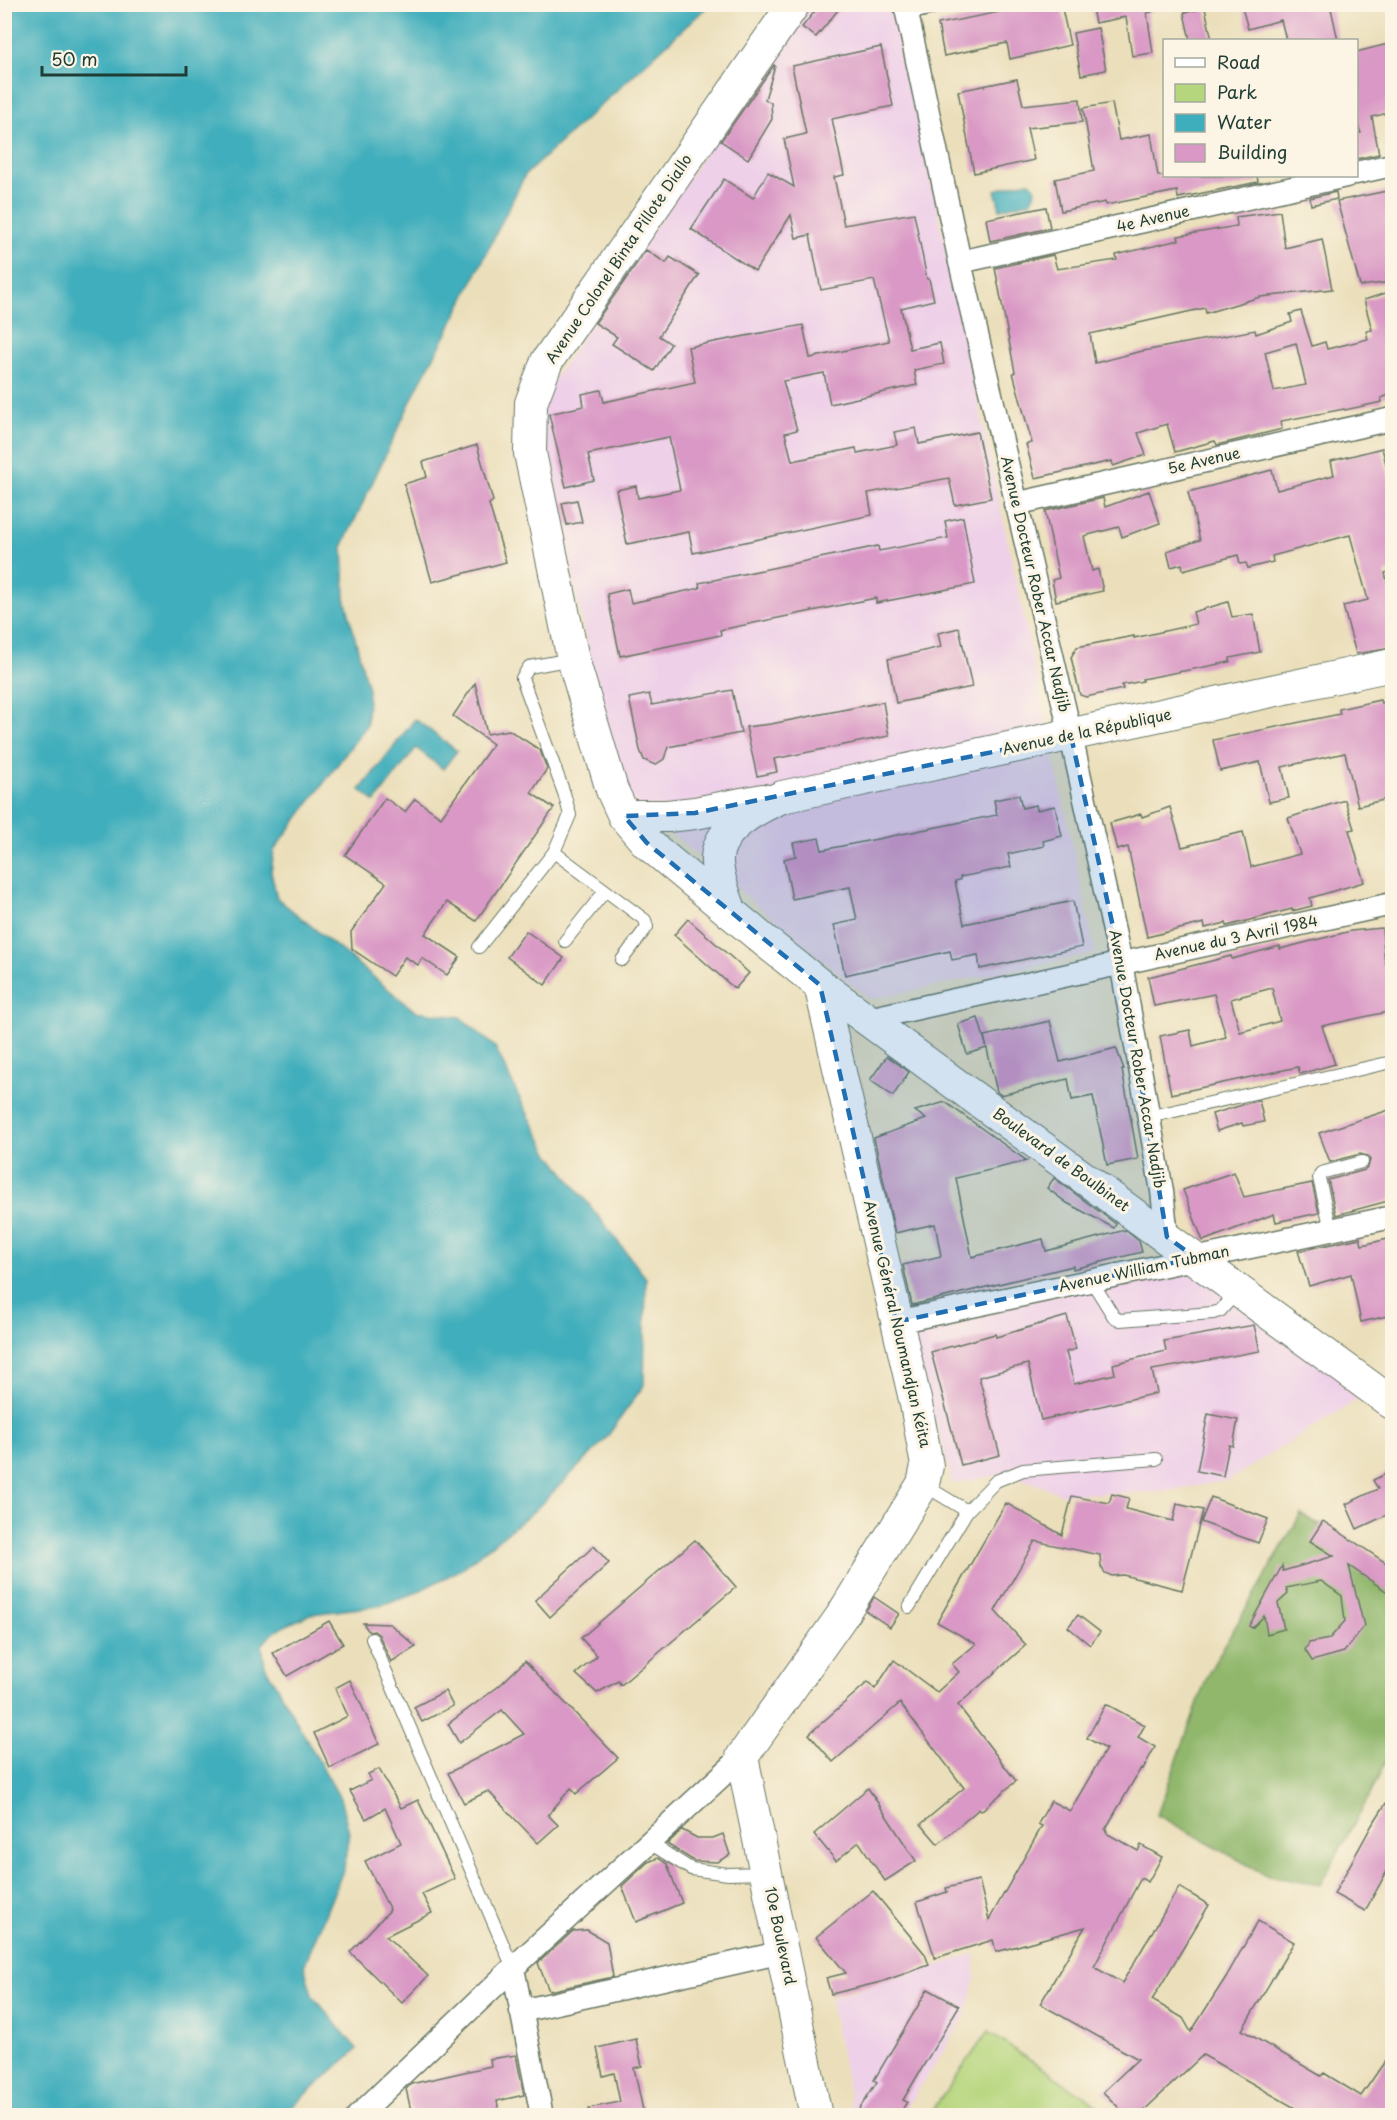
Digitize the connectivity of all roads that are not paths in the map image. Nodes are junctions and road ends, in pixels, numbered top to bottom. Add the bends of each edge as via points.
1 (794, 4) edge
2 (928, 4) edge
3 (905, 7) edge
4 (1392, 165) edge
5 (1358, 173) edge
6 (1342, 177) edge
7 (960, 262) junction
8 (1392, 419) edge
9 (1015, 504) junction
10 (573, 659) junction
11 (1392, 665) edge
12 (1071, 736) junction
13 (782, 797) junction
14 (624, 816) junction
15 (554, 852) junction
16 (605, 891) junction
17 (1392, 904) edge
18 (732, 914) junction
19 (565, 941) dead end
20 (479, 947) dead end
21 (622, 960) dead end
22 (1121, 963) junction
23 (820, 985) junction
24 (868, 1019) junction
25 (1392, 1062) edge
26 (1148, 1118) junction
27 (1362, 1162) dead end
28 (1392, 1217) edge
29 (1331, 1230) junction
30 (1167, 1237) junction
31 (1196, 1258) junction
32 (1091, 1280) junction
33 (1239, 1290) junction
34 (896, 1322) junction
35 (1392, 1403) edge
36 (1156, 1459) dead end
37 (923, 1484) junction
38 (967, 1510) junction
39 (909, 1607) dead end
40 (372, 1639) dead end
41 (742, 1757) junction
42 (648, 1842) junction
43 (766, 1873) junction
44 (783, 1952) junction
45 (513, 1968) junction
46 (521, 2011) junction
47 (358, 2115) edge
48 (542, 2115) edge
49 (816, 2115) edge

1 - 10 main road, Avenue Colonel Binta Pillote Diallo via 547,361 531,403 530,453
2 - 3 street
3 - 7 street, Avenue Docteur Rober Accar Nadjib
4 - 5 street
6 - 7 street, 4e Avenue
7 - 9 street, Avenue Docteur Rober Accar Nadjib
8 - 9 street, 5e Avenue
9 - 12 street, Avenue Docteur Rober Accar Nadjib
10 - 14 main road, Avenue Colonel Binta Pillote Diallo via 612,790
10 - 15 lane via 529,667 522,678 570,815
11 - 12 main road, Avenue de la République
12 - 13 main road, Avenue de la République
12 - 22 street, Avenue Docteur Rober Accar Nadjib
13 - 14 main road, Avenue de la République via 695,813
13 - 18 main road, Avenue de la République via 748,814 720,846 716,860 718,877
14 - 18 main road, Avenue Colonel Binta Pillote Diallo via 646,843
15 - 16 lane
15 - 20 lane
16 - 19 lane
16 - 21 lane via 645,920 647,927
17 - 22 street, Avenue du 3 Avril 1984
18 - 23 main road, Boulevard de Boulbinet
22 - 24 street, Avenue du 3 Avril 1984
22 - 26 street, Avenue Docteur Rober Accar Nadjib
23 - 24 main road, Boulevard de Boulbinet
23 - 34 main road, Avenue Général Noumandjan Kéita
24 - 30 main road, Boulevard de Boulbinet
25 - 26 lane
26 - 30 street, Avenue Docteur Rober Accar Nadjib
27 - 29 lane via 1322,1173 1319,1178
28 - 29 street, Avenue William Tubman
29 - 31 street, Avenue William Tubman
30 - 31 main road, Boulevard de Boulbinet
31 - 32 street, Avenue William Tubman
31 - 33 main road, Boulevard de Boulbinet
32 - 33 lane via 1114,1317 1120,1320 1213,1313 1220,1311
32 - 34 street, Avenue William Tubman
33 - 35 main road, Boulevard de Boulbinet
34 - 37 main road, Avenue Général Noumandjan Kéita via 926,1449
36 - 38 lane via 1023,1470 996,1481
37 - 38 lane
37 - 41 main road, Avenue Général Noumandjan Kéita via 841,1617
38 - 39 lane
40 - 45 lane
41 - 42 street
41 - 43 main road, 10e Boulevard
42 - 43 lane via 691,1869 728,1875
42 - 45 street
43 - 44 main road, 10e Boulevard
44 - 46 street
44 - 49 main road, 10e Boulevard
45 - 46 street
45 - 47 street
46 - 48 street

